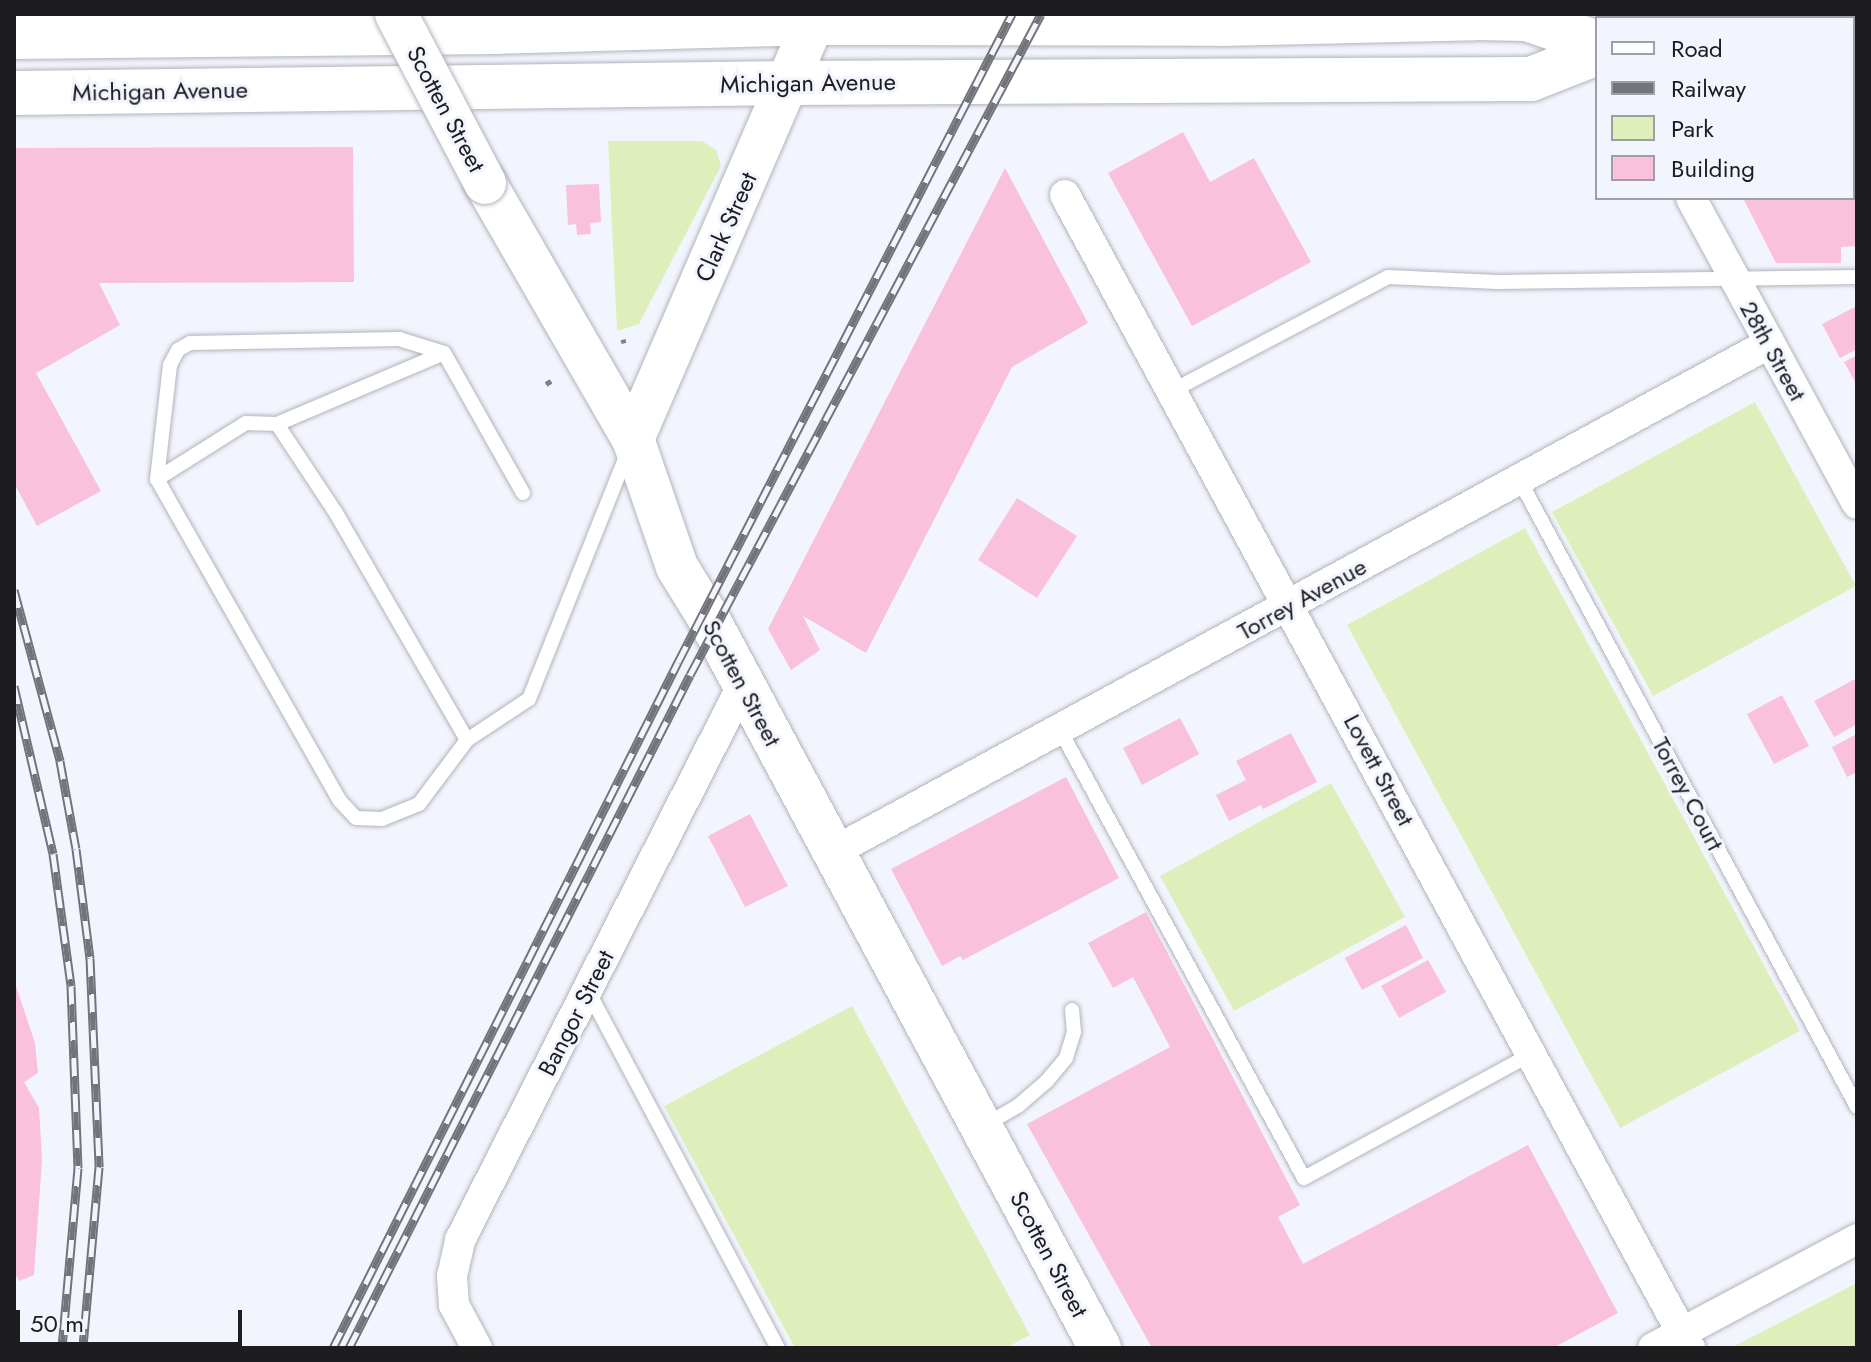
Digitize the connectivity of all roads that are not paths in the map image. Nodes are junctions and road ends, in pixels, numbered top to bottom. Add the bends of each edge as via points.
1 (396, 14) edge
2 (815, 18) edge
3 (14, 37) edge
4 (1595, 42) edge
5 (1595, 54) edge
6 (790, 83) junction
7 (14, 93) edge
8 (1065, 195) dead end
9 (1692, 200) edge
10 (1857, 277) edge
11 (1734, 281) junction
12 (1770, 343) junction
13 (444, 353) junction
14 (1170, 393) junction
15 (277, 424) junction
16 (633, 439) junction
17 (157, 479) junction
18 (1520, 481) junction
19 (523, 493) dead end
20 (1857, 504) edge
21 (1291, 605) junction
22 (743, 684) junction
23 (1060, 730) junction
24 (467, 740) junction
25 (833, 852) junction
26 (587, 991) junction
27 (1072, 1010) dead end
28 (1531, 1054) junction
29 (1857, 1107) edge
30 (981, 1127) junction
31 (1857, 1239) edge
32 (1686, 1340) edge
33 (477, 1348) edge
34 (778, 1348) edge
35 (1100, 1348) edge
36 (1653, 1348) edge

1 - 16 street, Scotten Street, bridge via 485,183
2 - 3 main road via 462,32
2 - 4 main road via 1220,24 1527,19
2 - 6 street, Clark Street
5 - 6 main road, Michigan Avenue via 1531,79
6 - 7 main road, Michigan Avenue
6 - 16 street, Clark Street
8 - 14 street, Lovett Street
9 - 11 street, 28th Street
10 - 11 lane
11 - 12 street, 28th Street
11 - 14 lane via 1388,277
12 - 18 street, Torrey Avenue
12 - 20 street, 28th Street
13 - 15 lane
13 - 17 lane via 399,339 190,343 178,350 170,365
13 - 19 lane
14 - 21 street, Lovett Street
15 - 17 lane via 246,423
15 - 24 lane via 336,513
16 - 22 street, Scotten Street via 677,567
16 - 24 lane via 529,699
17 - 24 lane via 340,801 356,818 382,819 419,804
18 - 21 street, Torrey Avenue
18 - 29 lane, Torrey Court
21 - 23 street, Torrey Avenue
21 - 28 street, Lovett Street
22 - 25 street, Scotten Street
22 - 26 street, Bangor Street
23 - 25 street, Torrey Avenue
23 - 28 lane via 1304,1178
25 - 30 street, Scotten Street
26 - 33 street, Bangor Street via 460,1240 454,1305
26 - 34 lane
27 - 30 lane via 1074,1032 1066,1058 1018,1106
28 - 32 street, Lovett Street
30 - 35 street, Scotten Street
31 - 32 street
32 - 36 street

